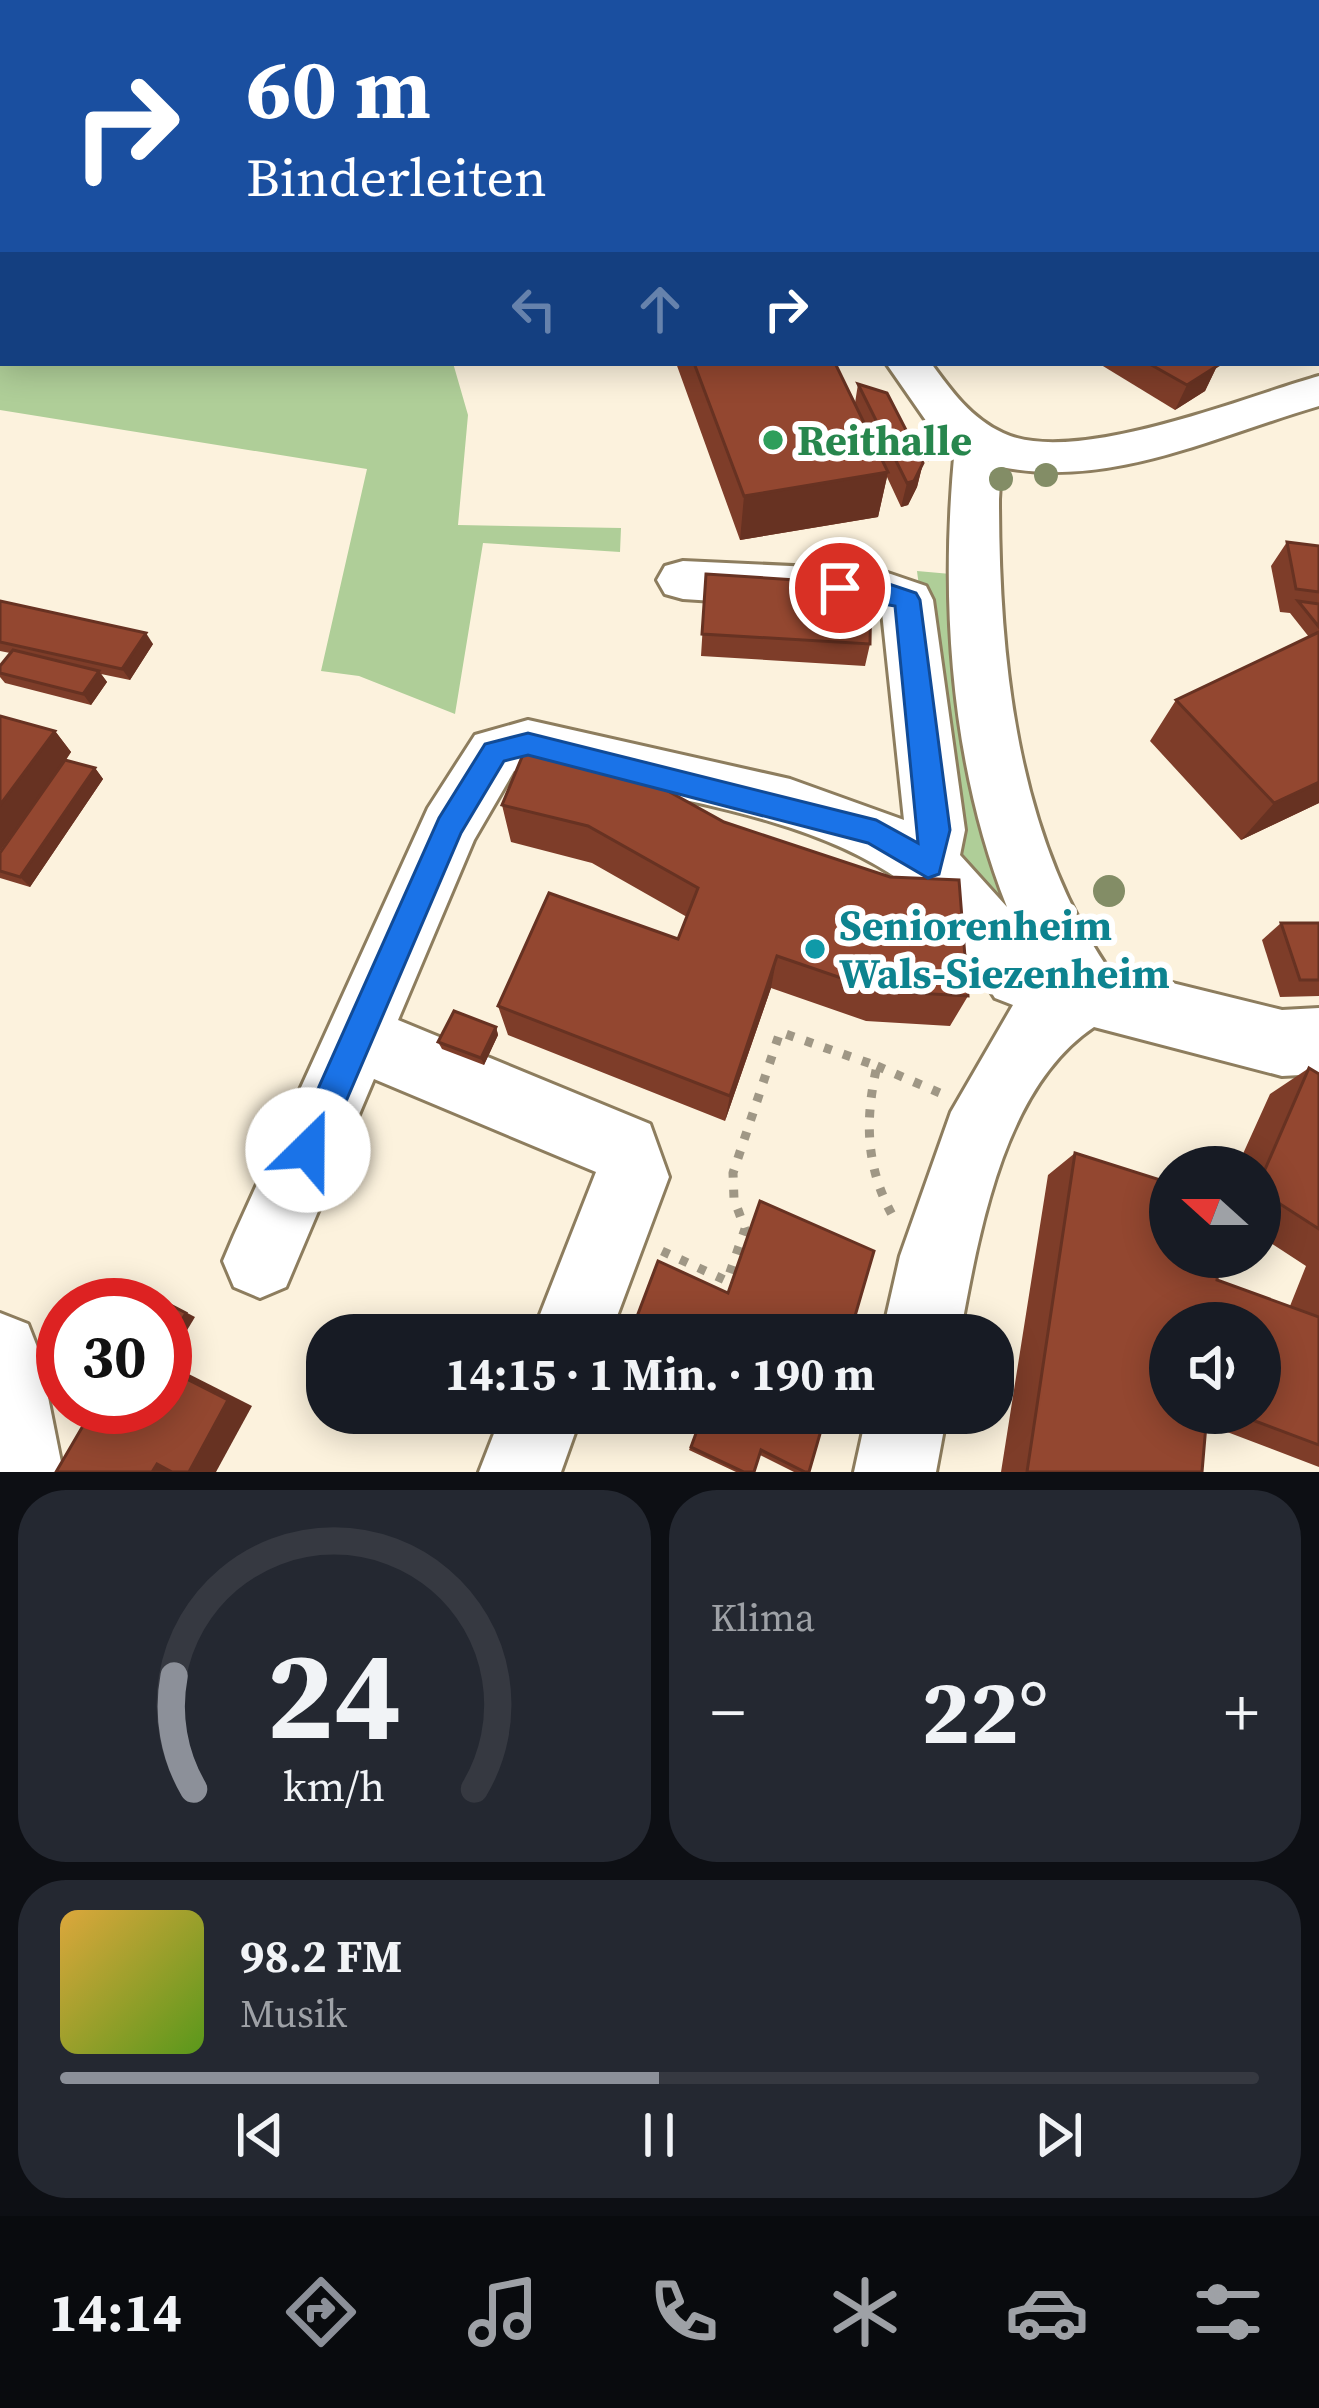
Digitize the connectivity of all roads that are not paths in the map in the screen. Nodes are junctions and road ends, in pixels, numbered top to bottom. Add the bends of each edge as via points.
1 (910, 366) edge
2 (1262, 366) edge
3 (1316, 392) edge
4 (976, 464) junction
5 (682, 580) dead end
6 (928, 865) junction
7 (1087, 994) junction
8 (356, 1040) junction
9 (1319, 1042) edge
10 (260, 1261) dead end
11 (579, 1314) edge
12 (926, 1314) edge
13 (0, 1352) edge
14 (534, 1434) edge
15 (903, 1434) edge
16 (22, 1472) edge
17 (520, 1472) edge
18 (895, 1472) edge

1 - 4 street
2 - 3 street
3 - 4 street via 1097,456
4 - 7 street via 975,579 988,725 1048,930
5 - 6 street via 880,590 907,600 935,830
6 - 7 street via 1018,976
6 - 8 street via 876,833 781,806 528,744 495,752 449,827
7 - 9 street via 1282,1043
7 - 12 street via 1039,1025 986,1112
8 - 10 street
8 - 11 street via 424,1061 625,1149 633,1177
13 - 16 street
14 - 17 street
15 - 18 street

